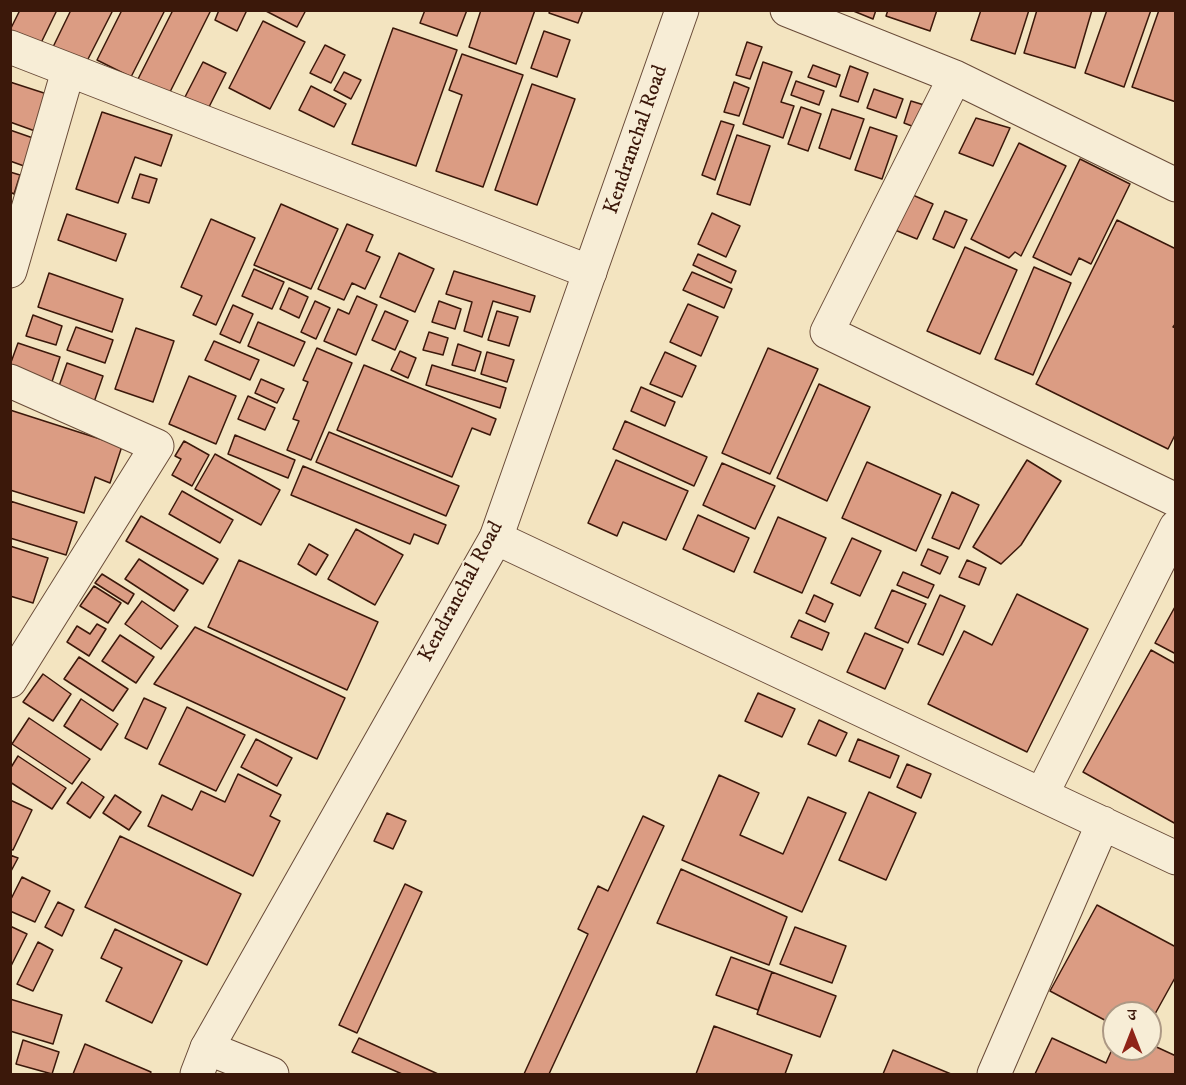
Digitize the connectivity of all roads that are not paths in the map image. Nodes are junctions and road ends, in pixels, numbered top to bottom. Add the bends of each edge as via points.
1 (682, 10) edge
2 (787, 10) edge
3 (10, 48) edge
4 (68, 71) junction
5 (955, 77) junction
6 (1176, 185) edge
7 (10, 271) edge
8 (590, 272) junction
9 (10, 381) edge
10 (1176, 500) edge
11 (1176, 526) edge
12 (496, 538) junction
13 (10, 681) edge
14 (1042, 794) junction
15 (1103, 824) junction
16 (1176, 858) edge
17 (202, 1061) edge
18 (272, 1074) edge
19 (994, 1074) edge

1 - 8 street, Kendranchal Road
2 - 5 street
3 - 4 street
4 - 7 street
4 - 8 street
5 - 6 street
5 - 10 street via 827,332
8 - 12 street, Kendranchal Road
9 - 13 street via 158,446
11 - 14 street
12 - 14 street
12 - 17 street, Kendranchal Road
14 - 15 street
15 - 16 street
15 - 19 street
17 - 18 street

